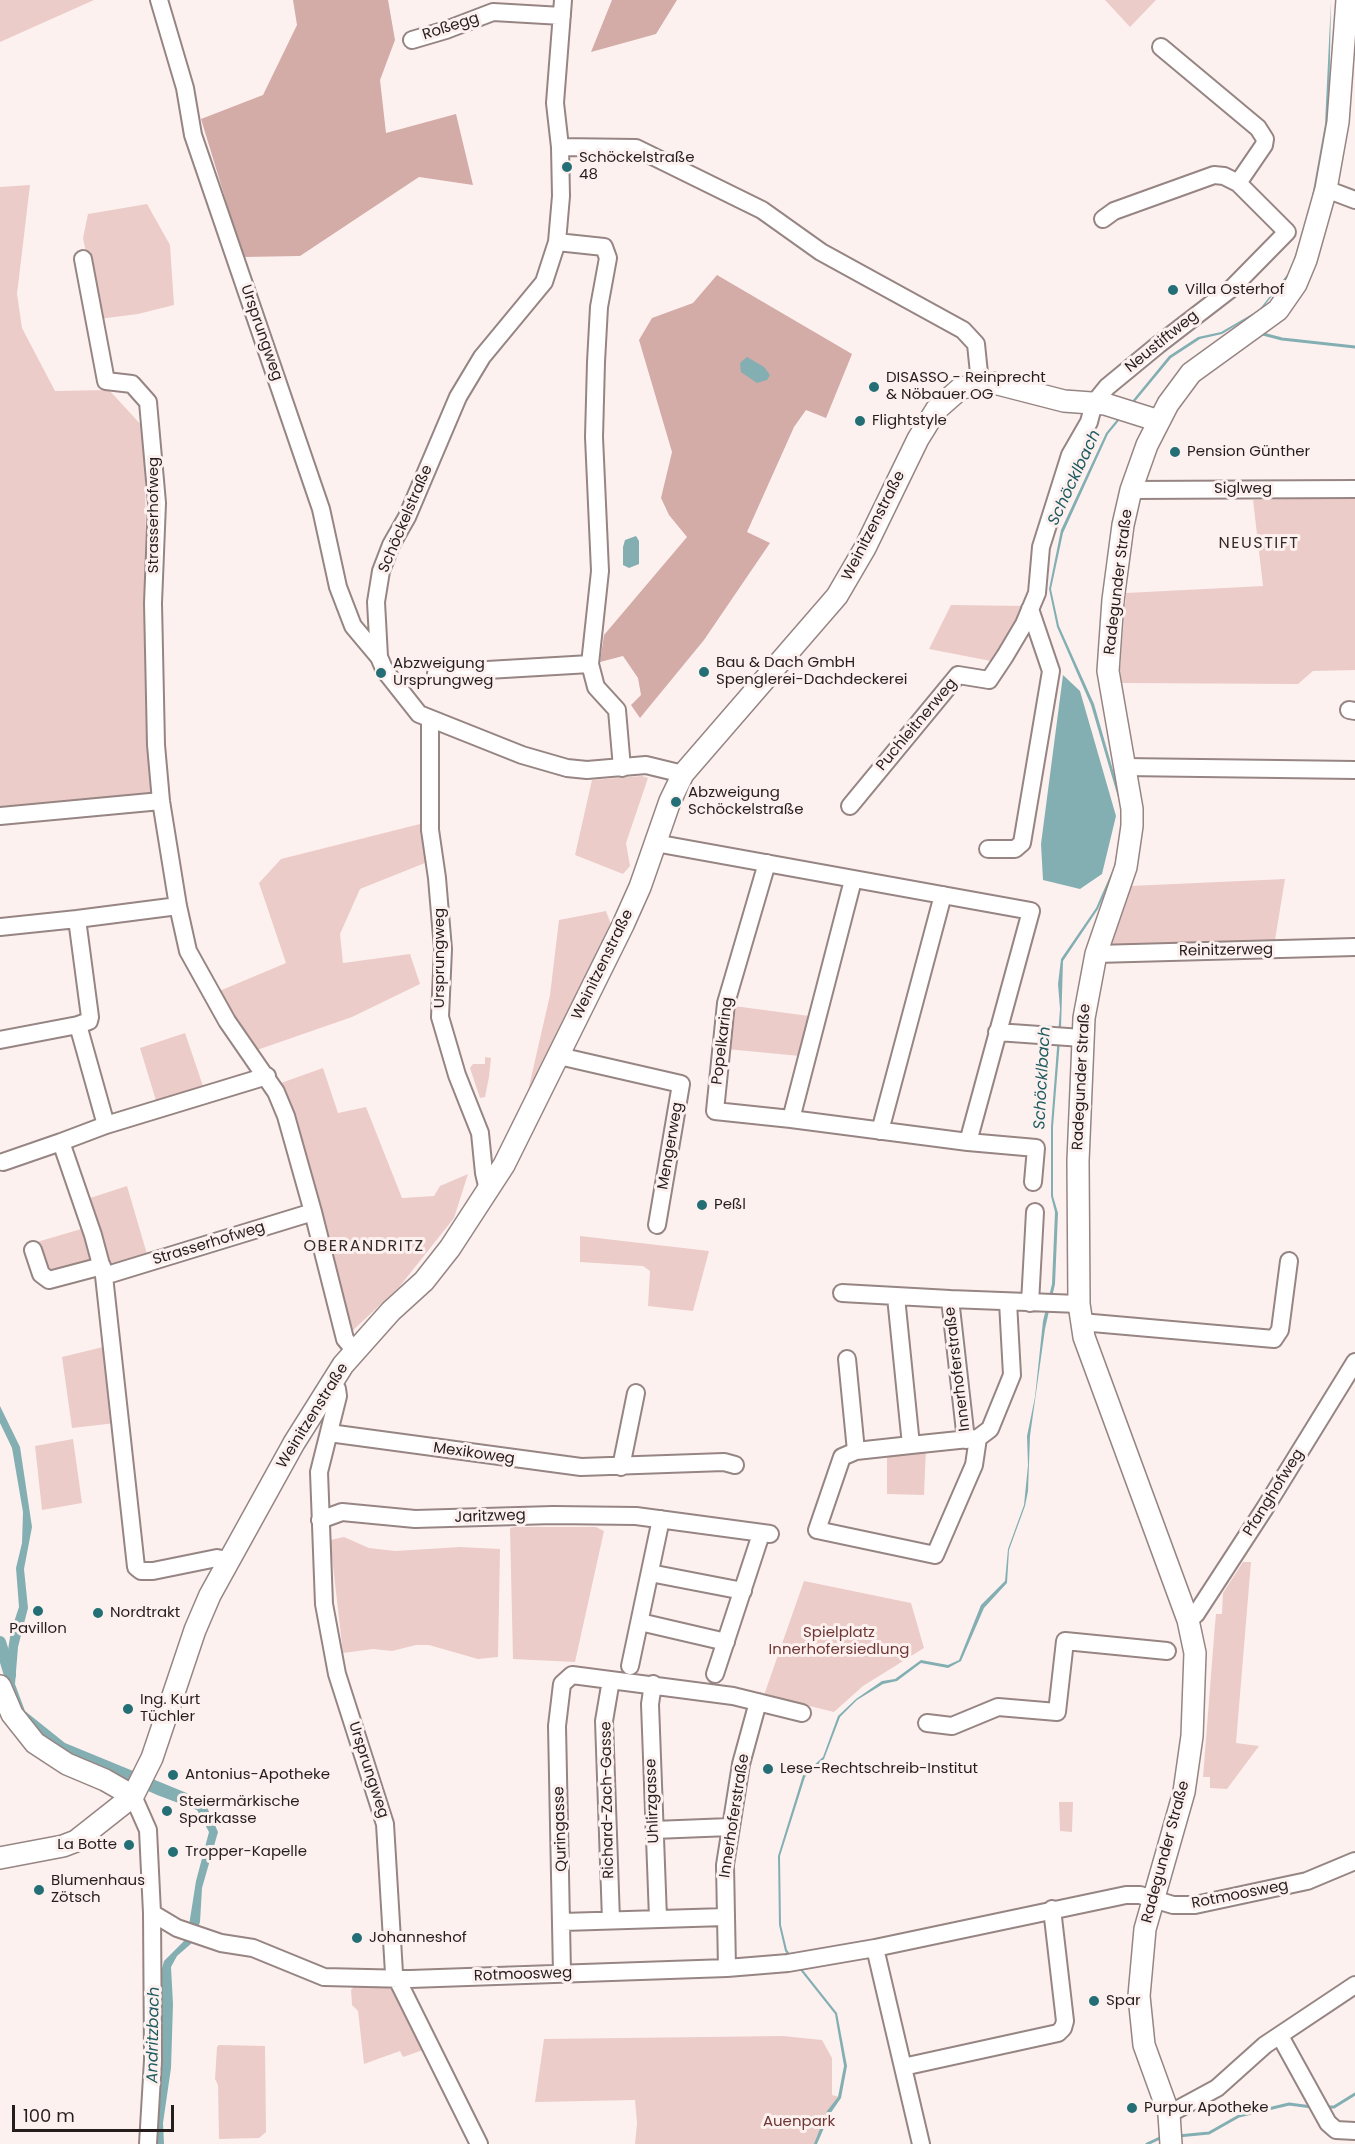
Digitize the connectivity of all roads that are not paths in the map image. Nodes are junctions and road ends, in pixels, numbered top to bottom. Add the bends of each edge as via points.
1 (159, 0) edge
2 (1347, 0) edge
3 (562, 8) edge
4 (412, 40) dead end
5 (1161, 47) dead end
6 (560, 147) junction
7 (1238, 183) junction
8 (1326, 189) junction
9 (1355, 200) edge
10 (1103, 219) dead end
11 (557, 242) junction
12 (83, 259) dead end
13 (980, 383) junction
14 (1094, 403) junction
15 (1159, 421) junction
16 (1355, 489) edge
17 (1131, 490) junction
18 (1030, 609) junction
19 (379, 657) junction
20 (590, 664) junction
21 (436, 673) dead end
22 (430, 720) junction
23 (1124, 766) junction
24 (622, 768) junction
25 (1355, 770) edge
26 (683, 774) junction
27 (161, 801) junction
28 (850, 806) dead end
29 (0, 816) edge
30 (655, 843) junction
31 (988, 849) dead end
32 (767, 863) junction
33 (853, 880) junction
34 (942, 895) junction
35 (178, 906) junction
36 (77, 919) junction
37 (0, 927) edge
38 (1355, 947) edge
39 (1096, 954) junction
40 (78, 1025) junction
41 (997, 1032) junction
42 (1076, 1037) junction
43 (0, 1040) edge
44 (559, 1056) junction
45 (267, 1076) junction
46 (791, 1119) junction
47 (106, 1125) junction
48 (880, 1131) junction
49 (61, 1142) junction
50 (968, 1142) junction
51 (3, 1162) dead end
52 (1033, 1182) dead end
53 (488, 1190) junction
54 (314, 1212) junction
55 (1035, 1212) dead end
56 (657, 1225) dead end
57 (33, 1250) dead end
58 (1289, 1261) dead end
59 (103, 1271) junction
60 (842, 1293) dead end
61 (896, 1297) junction
62 (950, 1299) junction
63 (1008, 1302) junction
64 (1035, 1303) junction
65 (1073, 1310) junction
66 (354, 1351) junction
67 (847, 1359) dead end
68 (1355, 1362) edge
69 (330, 1384) junction
70 (636, 1393) dead end
71 (328, 1433) junction
72 (972, 1439) junction
73 (911, 1445) junction
74 (856, 1451) junction
75 (735, 1465) dead end
76 (621, 1467) junction
77 (661, 1519) junction
78 (320, 1523) junction
79 (228, 1560) junction
80 (650, 1573) junction
81 (742, 1591) junction
82 (1188, 1620) junction
83 (639, 1622) junction
84 (726, 1642) junction
85 (1167, 1650) dead end
86 (630, 1666) dead end
87 (715, 1674) dead end
88 (611, 1680) junction
89 (652, 1684) junction
90 (0, 1686) edge
91 (758, 1702) junction
92 (802, 1713) dead end
93 (6, 1717) edge
94 (927, 1723) dead end
95 (138, 1786) junction
96 (730, 1827) junction
97 (654, 1830) junction
98 (0, 1858) edge
99 (1355, 1861) edge
100 (1152, 1900) junction
101 (1052, 1909) junction
102 (152, 1913) junction
103 (725, 1917) junction
104 (658, 1918) junction
105 (611, 1920) junction
106 (563, 1922) junction
107 (188, 1932) junction
108 (152, 1935) junction
109 (875, 1947) junction
110 (727, 1968) junction
111 (562, 1973) junction
112 (398, 1980) junction
113 (1355, 1985) edge
114 (1280, 2036) junction
115 (903, 2067) junction
116 (1170, 2128) edge
117 (1355, 2131) edge
118 (148, 2144) edge
119 (479, 2144) edge
120 (921, 2144) edge

1 - 19 street, Ursprungweg via 185,88 194,135 321,509 338,587 352,626
2 - 8 main road, Radegunder Straße via 1338,122
3 - 4 street, Roßegg via 493,12
3 - 6 street, Schöckelstraße via 555,103
5 - 7 street via 1258,128 1265,139
6 - 11 street, Schöckelstraße
6 - 13 street via 636,148 762,210 821,252 963,330 976,344
7 - 10 street via 1214,175 1114,211
7 - 14 street, Neustiftweg via 1287,232 1232,288 1107,387
8 - 9 street
8 - 15 main road, Radegunder Straße via 1306,260 1287,298 1278,310 1191,373
11 - 19 street, Schöckelstraße via 544,282 482,357 458,397 408,517 391,545 381,571 376,602
11 - 20 street via 604,247 608,258 599,307 596,362 594,436 600,571
12 - 27 street, Strasserhofweg via 106,381 132,384 148,402 157,503 154,689
13 - 14 main road via 1064,401
13 - 26 main road, Weinitzenstraße via 962,387 936,410 837,596
14 - 15 main road
14 - 18 street, Puchleitnerweg via 1089,422 1070,454 1041,547 1036,593
15 - 17 main road, Radegunder Straße
16 - 17 street, Siglweg
17 - 23 main road, Radegunder Straße via 1114,593 1108,671
18 - 28 street, Puchleitnerweg via 989,680 958,675
18 - 31 street via 1052,671 1024,833 1022,843 1015,849
19 - 22 street, Schöckelstraße via 419,714
20 - 21 street
20 - 24 street via 596,687 617,710
22 - 24 street, Schöckelstraße via 567,768
22 - 53 street, Ursprungweg via 430,830 443,949 440,1017 460,1086 477,1125
23 - 25 street
23 - 39 main road, Radegunder Straße via 1132,809 1130,850
24 - 26 street, Schöckelstraße via 646,765
26 - 30 main road, Weinitzenstraße
27 - 29 street
27 - 35 street, Strasserhofweg
30 - 32 street
30 - 44 main road, Weinitzenstraße via 623,925
32 - 33 street
32 - 46 street, Popelkaring via 726,1003 715,1111
33 - 34 street
33 - 46 street
34 - 41 street via 1031,911
34 - 48 street
35 - 36 street
35 - 45 street, Strasserhofweg via 188,951 227,1021
36 - 37 street
36 - 40 street via 90,1017
38 - 39 street, Reinitzerweg
39 - 42 main road, Radegunder Straße
40 - 43 street
40 - 47 street
41 - 42 street
41 - 50 street
42 - 65 main road, Radegunder Straße via 1078,1161
44 - 53 main road, Weinitzenstraße
44 - 56 street, Mengerweg via 681,1084
45 - 47 street
45 - 54 street, Strasserhofweg via 286,1116
46 - 48 street, Popelkaring
47 - 49 street
48 - 50 street, Popelkaring
49 - 51 street
49 - 59 street
50 - 52 street, Popelkaring via 1036,1148
53 - 66 main road, Weinitzenstraße via 424,1281
54 - 59 street, Strasserhofweg
54 - 66 street, Strasserhofweg via 345,1339
55 - 64 street
57 - 59 street, Strasserhofweg via 41,1274 49,1280
58 - 65 street via 1280,1330 1274,1339
59 - 79 street via 137,1569 153,1571 217,1558
60 - 61 street, Innerhoferstraße
61 - 62 street, Innerhoferstraße
61 - 73 street
62 - 63 street, Innerhoferstraße
62 - 72 street, Innerhoferstraße
63 - 64 street, Innerhoferstraße
63 - 72 street, Innerhoferstraße via 1010,1383 990,1429
64 - 65 street, Innerhoferstraße
65 - 82 main road, Radegunder Straße
66 - 69 main road, Weinitzenstraße
67 - 74 street
68 - 82 street, Pfanghofweg via 1265,1508 1202,1605
69 - 71 street, Ursprungweg via 337,1389 338,1396
69 - 79 main road, Weinitzenstraße
70 - 76 street
71 - 76 street, Mexikoweg via 552,1464
71 - 78 street, Ursprungweg via 320,1472
72 - 73 street, Innerhoferstraße
72 - 74 street, Innerhoferstraße via 974,1465 935,1555 817,1530 842,1457
73 - 74 street, Innerhoferstraße
75 - 76 street, Mexikoweg via 724,1462
77 - 78 street, Jaritzweg via 553,1515 415,1519 342,1512
77 - 80 street
77 - 81 street, Jaritzweg via 766,1534
78 - 112 street, Ursprungweg via 324,1604 337,1674 385,1824 390,1935
79 - 95 main road, Weinitzenstraße via 195,1630
80 - 81 street
80 - 83 street
81 - 84 street, Jaritzweg
82 - 100 main road, Radegunder Straße via 1195,1653 1192,1736 1178,1818
83 - 84 street
83 - 86 street
84 - 87 street, Jaritzweg
85 - 94 street via 1065,1641 1057,1712 998,1707 952,1726
88 - 89 street
88 - 105 street, Richard-Zach-Gasse via 604,1721
88 - 106 street, Quringasse via 572,1675 562,1684 557,1726
89 - 91 street
89 - 97 street, Uhlirzgasse
90 - 93 main road
91 - 92 street
91 - 96 street, Innerhoferstraße
93 - 95 main road via 50,1754 105,1780
95 - 98 main road via 76,1841
95 - 102 street via 148,1830
96 - 97 street
96 - 103 street, Innerhoferstraße via 723,1878
97 - 104 street, Uhlirzgasse
99 - 100 street, Rotmoosweg via 1307,1881 1214,1902 1181,1906
100 - 101 street, Rotmoosweg via 1126,1895
100 - 116 main road, Radegunder Straße via 1145,1929 1139,1996 1144,2045
101 - 109 street, Rotmoosweg
101 - 115 street via 1063,2028 1058,2033
102 - 107 street, Rotmoosweg
102 - 108 street
103 - 104 street
103 - 110 street, Innerhoferstraße
104 - 105 street
105 - 106 street
106 - 111 street, Quringasse
107 - 108 street, Rotmoosweg
107 - 112 street, Rotmoosweg via 253,1948 324,1977
108 - 118 street via 153,2060
109 - 110 street, Rotmoosweg via 794,1962
109 - 115 street
110 - 111 street, Rotmoosweg
111 - 112 street, Rotmoosweg
112 - 119 street, Ursprungweg
113 - 114 street
114 - 116 street
114 - 117 street via 1322,2113 1336,2130
115 - 120 street

